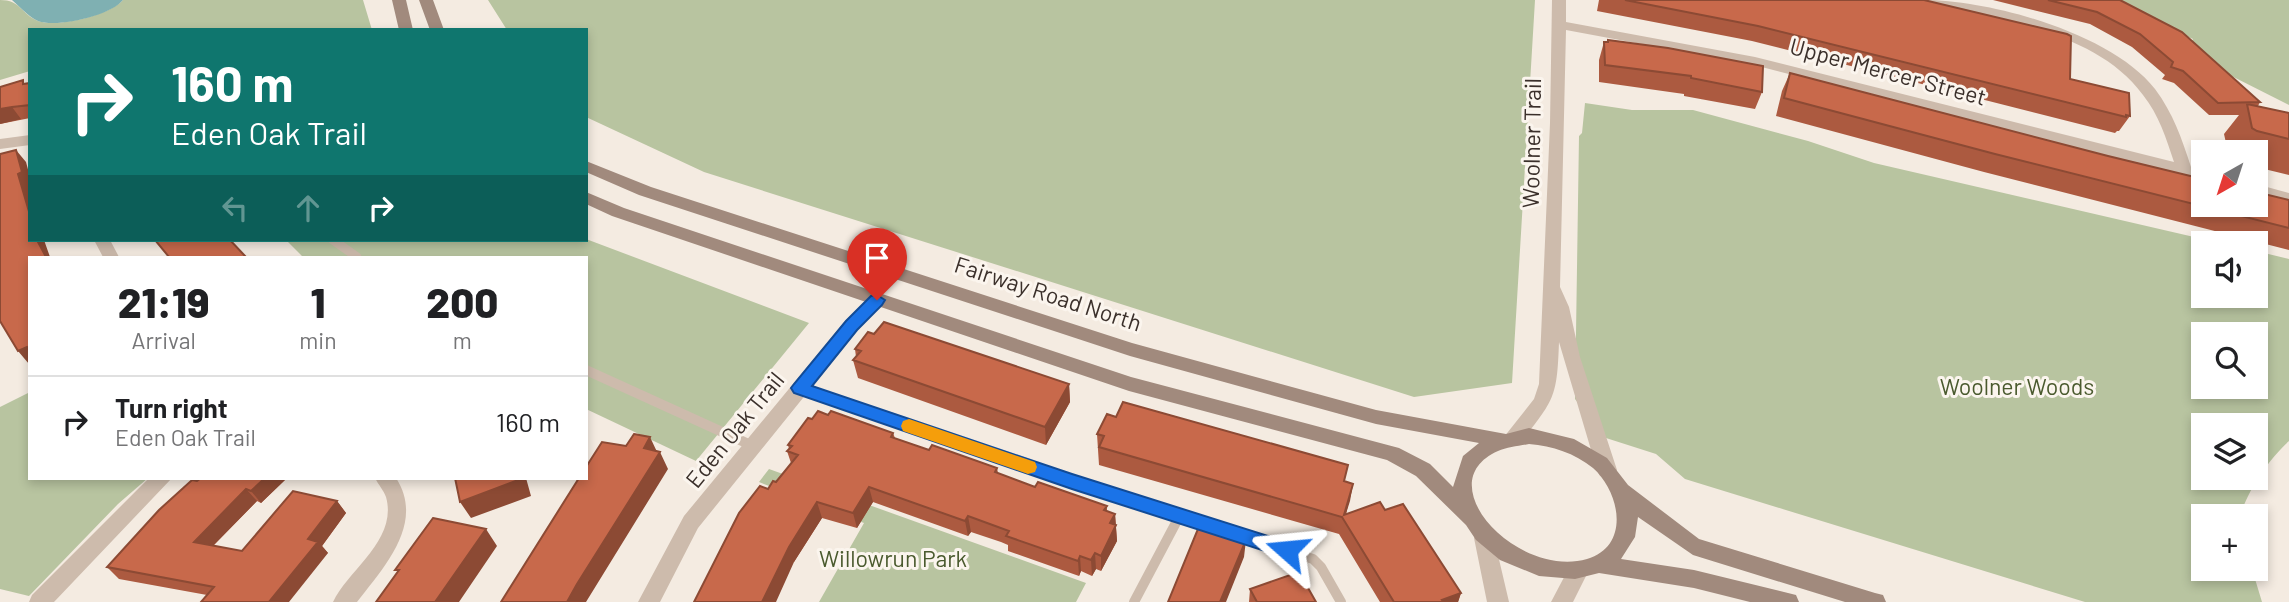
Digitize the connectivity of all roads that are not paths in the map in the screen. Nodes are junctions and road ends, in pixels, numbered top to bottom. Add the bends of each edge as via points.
1 (399, 0) edge
2 (426, 0) edge
3 (1559, 0) edge
4 (1931, 0) edge
5 (1559, 25) junction
6 (406, 28) edge
7 (436, 28) edge
8 (28, 140) edge
9 (0, 144) edge
10 (588, 167) edge
11 (2184, 170) junction
12 (2191, 172) edge
13 (2268, 192) edge
14 (588, 198) edge
15 (2289, 198) edge
16 (336, 242) edge
17 (356, 256) edge
18 (1552, 288) junction
19 (877, 300) junction
20 (588, 371) edge
21 (800, 388) junction
22 (1508, 439) junction
23 (753, 446) junction
24 (1607, 470) junction
25 (160, 480) edge
26 (386, 480) edge
27 (1622, 490) junction
28 (1181, 515) junction
29 (1470, 518) junction
30 (1484, 538) junction
31 (1588, 567) junction
32 (40, 602) edge
33 (344, 602) edge
34 (649, 602) edge
35 (1134, 602) edge
36 (1341, 602) edge
37 (1498, 602) edge
38 (1562, 602) edge
39 (1788, 602) edge
40 (1875, 602) edge

1 - 6 main road
2 - 7 main road
3 - 5 street, Woolner Trail
4 - 11 street via 2051,29 2093,45 2116,61 2165,111
5 - 11 street, Upper Mercer Street via 1755,61
5 - 18 street, Woolner Trail
8 - 9 street
10 - 22 main road, Fairway Road North via 645,191 1130,349 1376,417
11 - 12 street, Upper Mercer Street
13 - 15 street
14 - 19 main road
16 - 17 lane
18 - 22 street, Woolner Trail via 1548,384 1542,402
18 - 24 street, Woolner Trail
19 - 21 street, Eden Oak Trail
19 - 29 main road via 1129,384 1392,454 1423,470
20 - 23 lane
21 - 23 street, Eden Oak Trail
21 - 28 lane
22 - 24 main road via 1537,437 1564,443 1590,455
22 - 29 main road via 1480,452 1465,471 1463,496
23 - 34 street, Eden Oak Trail via 691,522
24 - 27 main road
25 - 32 street
26 - 33 street via 398,503 395,528
27 - 31 main road via 1629,521 1624,540 1613,554
27 - 40 main road via 1693,546
28 - 35 lane
28 - 36 lane via 1313,559
29 - 30 main road
30 - 31 main road via 1517,561 1543,569
30 - 37 street
31 - 38 street
31 - 39 main road via 1694,579

